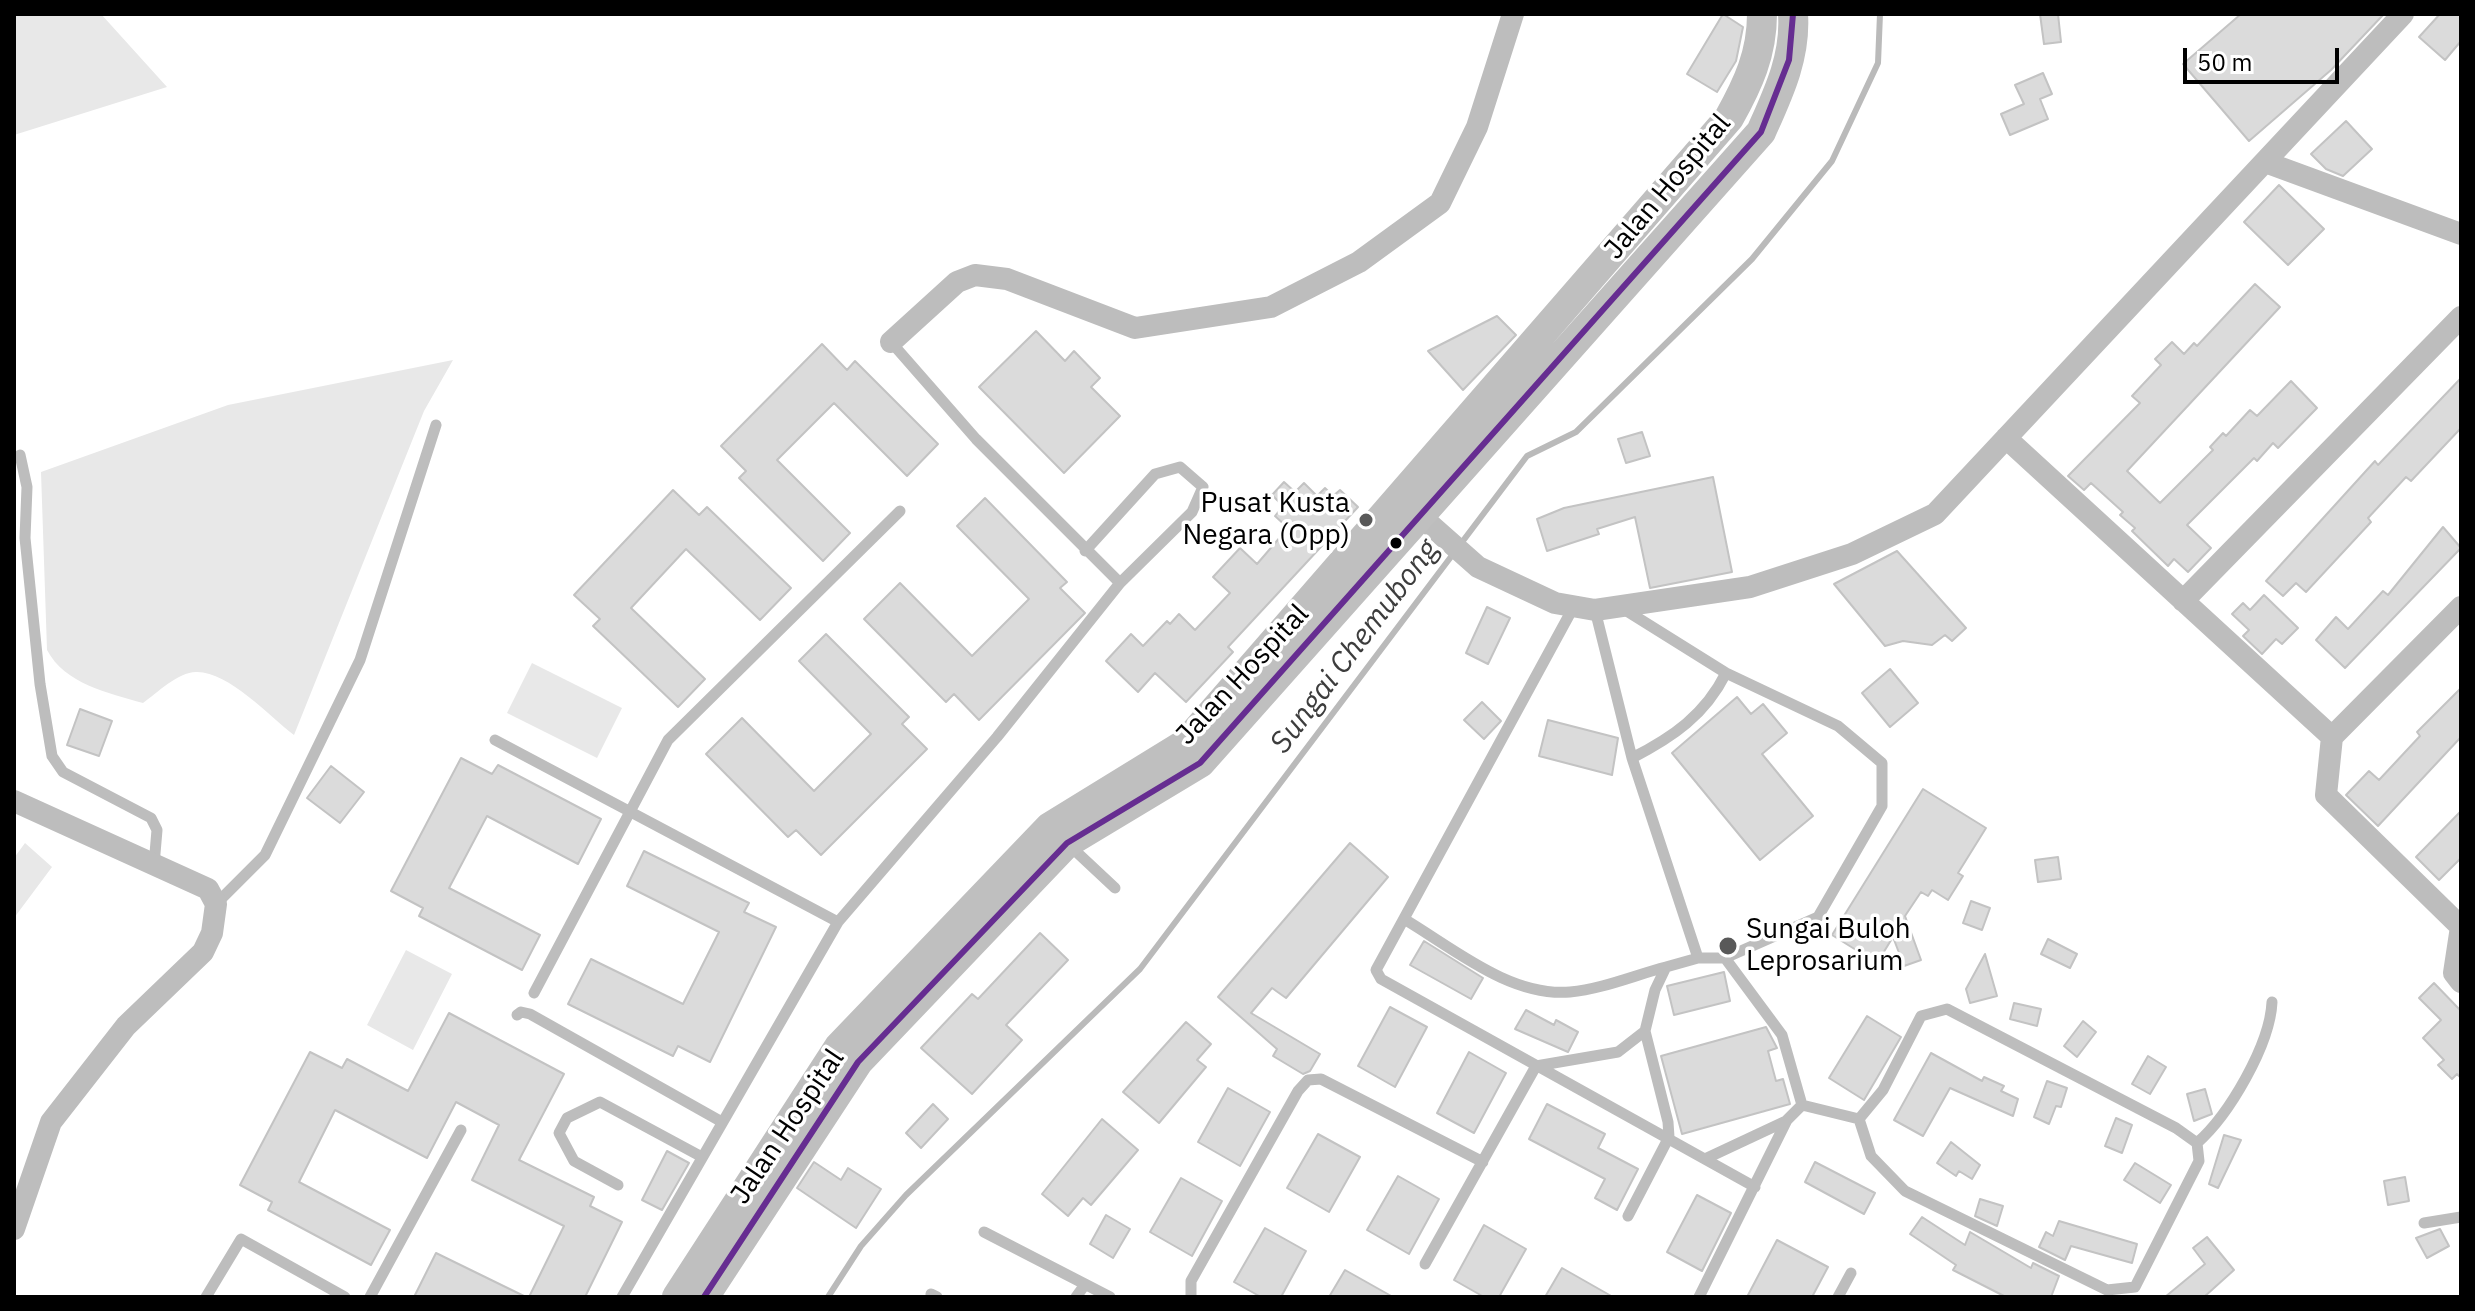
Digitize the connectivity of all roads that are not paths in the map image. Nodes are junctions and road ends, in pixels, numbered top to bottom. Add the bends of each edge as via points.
1 (1513, 14) edge
2 (1762, 14) edge
3 (1793, 14) edge
4 (2403, 14) edge
5 (2265, 162) junction
6 (2461, 234) edge
7 (2461, 317) edge
8 (891, 342) joint
9 (436, 425) dead end
10 (2006, 438) junction
11 (20, 455) dead end
12 (900, 511) dead end
13 (1419, 515) junction
14 (1085, 551) junction
15 (1120, 583) junction
16 (2183, 601) junction
17 (2461, 607) edge
18 (1621, 608) junction
19 (1584, 609) junction
20 (1726, 673) junction
21 (2332, 737) junction
22 (495, 740) dead end
23 (1632, 758) junction
24 (14, 801) edge
25 (631, 811) junction
26 (1059, 835) junction
27 (154, 865) junction
28 (1115, 888) dead end
29 (216, 904) junction
30 (1404, 919) junction
31 (838, 922) junction
32 (2461, 927) edge
33 (1698, 958) junction
34 (1725, 958) junction
35 (1666, 967) junction
36 (2461, 982) edge
37 (534, 993) dead end
38 (2272, 1002) dead end
39 (517, 1015) dead end
40 (1645, 1031) junction
41 (1536, 1066) junction
42 (1802, 1105) junction
43 (1859, 1119) junction
44 (1787, 1120) junction
45 (722, 1122) junction
46 (461, 1130) dead end
47 (1669, 1137) junction
48 (2197, 1143) junction
49 (702, 1157) junction
50 (1707, 1158) junction
51 (1483, 1162) junction
52 (618, 1185) dead end
53 (1755, 1187) junction
54 (1628, 1216) dead end
55 (2461, 1217) edge
56 (2424, 1223) dead end
57 (14, 1229) edge
58 (984, 1232) dead end
59 (1425, 1264) dead end
60 (1851, 1273) dead end
61 (1084, 1286) junction
62 (206, 1297) edge
63 (345, 1297) edge
64 (370, 1297) edge
65 (622, 1297) edge
66 (677, 1297) edge
67 (704, 1297) edge
68 (1076, 1297) edge
69 (1110, 1297) edge
70 (1191, 1297) edge
71 (1699, 1297) edge
72 (1838, 1297) edge

1 - 8 street via 1477,127 1440,203 1359,262 1271,307 1135,328 1007,279 975,275 957,282
2 - 13 main road, Jalan Hospital via 1752,76 1729,118
3 - 13 main road, Jalan Hospital via 1795,39 1761,132
4 - 5 street
5 - 6 street
5 - 10 street
7 - 16 street
8 - 14 lane
9 - 29 lane via 360,660 265,855
10 - 16 street
10 - 18 street via 1935,514 1852,554 1750,587
11 - 27 lane via 27,487 25,538 40,684 52,756 63,772 151,818 157,830
12 - 25 lane via 668,740
13 - 19 street via 1478,567 1555,603
13 - 26 main road, Jalan Hospital via 1185,744
14 - 15 lane
14 - 15 lane via 1155,474 1180,467 1203,487 1192,512
15 - 31 lane
16 - 21 street
17 - 21 street
18 - 19 street
18 - 20 lane
19 - 23 lane
19 - 30 lane
20 - 23 lane via 1698,716
20 - 34 lane via 1838,726 1882,763 1882,806 1818,917
21 - 32 street via 2326,795
22 - 25 lane
23 - 33 lane
24 - 27 street
25 - 31 lane
25 - 37 lane
26 - 28 lane
26 - 66 main road, Jalan Hospital via 839,1047
26 - 67 main road, Jalan Hospital via 858,1062
27 - 29 street via 208,889
29 - 57 street via 203,952 126,1026 51,1122
30 - 35 lane via 1515,984 1541,992 1572,992
30 - 41 lane via 1376,970 1381,979
31 - 45 lane
32 - 36 street via 2454,973
33 - 34 lane
33 - 35 lane
34 - 42 lane via 1782,1035
35 - 40 lane
38 - 48 lane via 2263,1045 2210,1132
39 - 45 lane via 530,1014
40 - 41 lane via 1618,1052
40 - 47 lane
41 - 47 lane
41 - 51 lane
42 - 43 lane
42 - 44 lane
43 - 48 lane via 1883,1090 1921,1016 1947,1009
43 - 48 lane via 1871,1156 1905,1191 2107,1290 2135,1287 2199,1161
44 - 50 lane
44 - 53 lane
45 - 49 lane
46 - 64 lane
47 - 50 lane
47 - 54 lane
49 - 52 lane via 600,1102 567,1118 559,1133 574,1161
49 - 65 lane
50 - 53 lane
51 - 59 lane
51 - 70 lane via 1321,1079 1308,1080 1191,1281
53 - 71 lane
55 - 56 lane
58 - 61 lane
60 - 72 lane
61 - 68 lane
61 - 69 lane
62 - 63 lane via 241,1239

